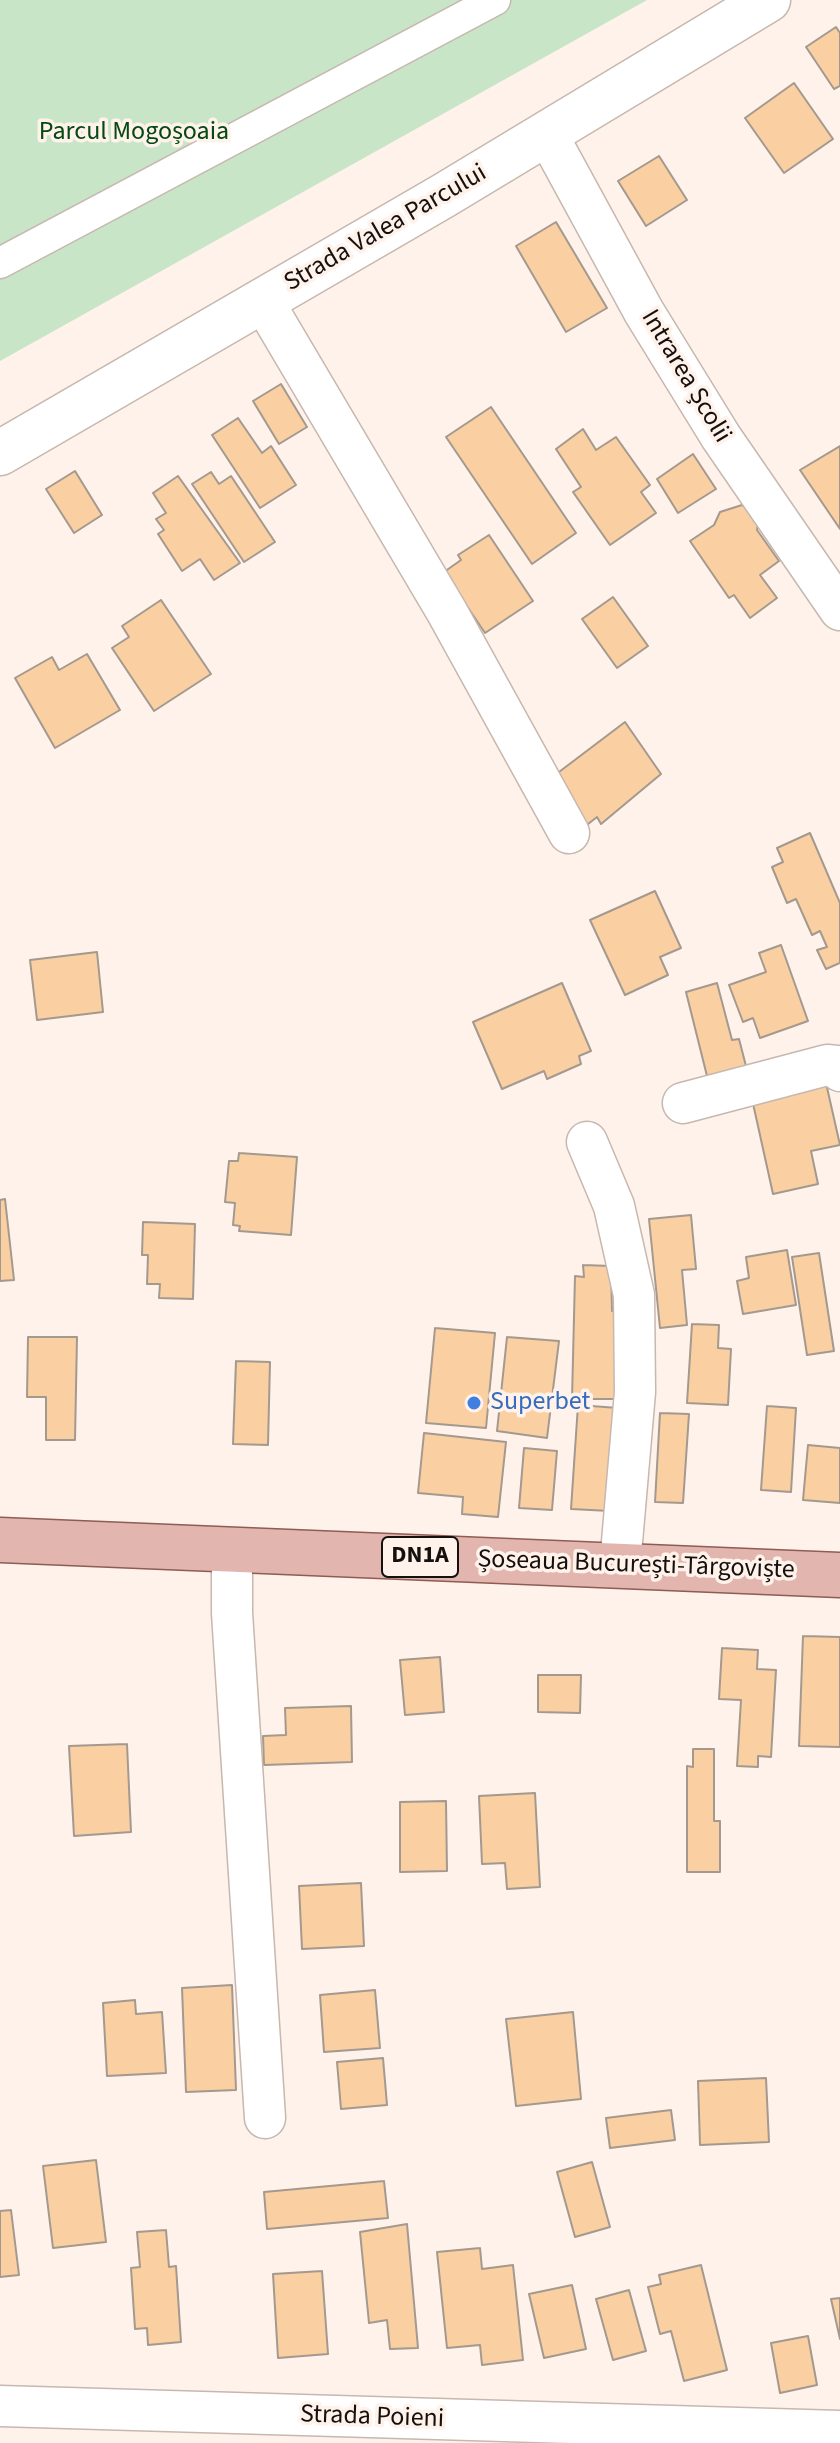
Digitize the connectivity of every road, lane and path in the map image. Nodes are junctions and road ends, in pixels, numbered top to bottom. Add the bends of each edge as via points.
1 (495, 0) edge
2 (768, 0) edge
3 (547, 134) junction
4 (0, 263) edge
5 (263, 301) junction
6 (0, 453) edge
7 (840, 610) edge
8 (569, 833) dead end
9 (840, 1071) edge
10 (683, 1103) dead end
11 (587, 1142) dead end
12 (0, 1540) edge
13 (232, 1549) junction
14 (620, 1565) junction
15 (840, 1575) edge
16 (265, 2118) dead end
17 (0, 2406) edge
18 (840, 2431) edge

1 - 4 street
2 - 3 street, Strada Valea Parcului
3 - 5 street, Strada Valea Parcului
3 - 7 street, Intrarea Școlii via 644,312 721,437
5 - 6 street, Strada Valea Parcului
5 - 8 street via 447,612
9 - 10 street via 827,1065
11 - 14 street via 614,1206 634,1295 635,1392
12 - 13 main road, Șoseaua București-Târgoviște / DN1A
13 - 14 main road, Șoseaua București-Târgoviște / DN1A
13 - 16 street
14 - 15 main road, Șoseaua București-Târgoviște / DN1A
17 - 18 street, Strada Poieni

